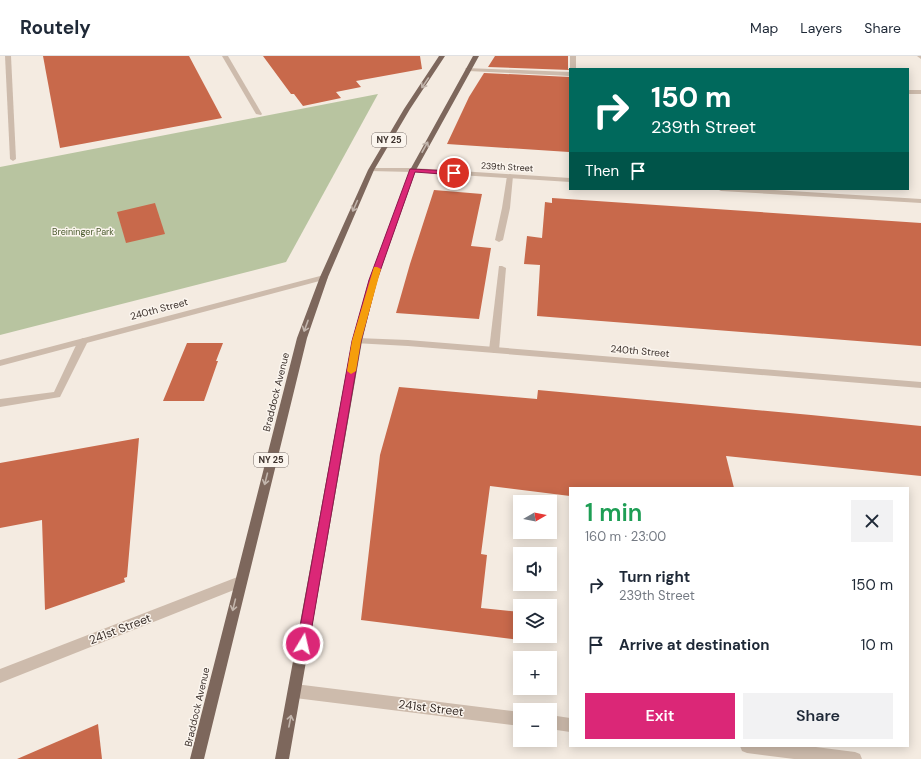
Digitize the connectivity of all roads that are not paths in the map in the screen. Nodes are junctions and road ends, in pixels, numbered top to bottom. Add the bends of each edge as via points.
1 (8, 56) edge
2 (225, 56) edge
3 (442, 56) edge
4 (476, 56) edge
5 (573, 56) edge
6 (574, 68) edge
7 (468, 69) junction
8 (569, 74) edge
9 (909, 92) edge
10 (921, 92) edge
11 (259, 114) dead end
12 (13, 160) dead end
13 (371, 170) junction
14 (413, 170) junction
15 (510, 176) junction
16 (569, 180) edge
17 (738, 190) edge
18 (921, 201) edge
19 (499, 240) dead end
20 (502, 268) dead end
21 (324, 276) junction
22 (83, 341) junction
23 (357, 341) junction
24 (494, 350) junction
25 (0, 363) edge
26 (921, 385) edge
27 (0, 403) edge
28 (240, 582) junction
29 (0, 676) edge
30 (295, 691) junction
31 (513, 718) edge
32 (557, 723) edge
33 (569, 725) edge
34 (755, 747) edge
35 (197, 759) edge
36 (282, 759) edge
37 (855, 759) edge

1 - 12 street
2 - 11 street
3 -> 13 main road, Braddock Avenue / NY 25
4 - 7 main road
5 - 6 street
7 - 8 street
14 -> 7 main road
9 - 10 street
13 - 14 street, 239th Street
13 -> 21 main road, Braddock Avenue / NY 25
14 - 15 street, 239th Street
14 - 23 main road via 373,280
15 - 16 street, 239th Street
15 - 19 street
17 - 18 street
20 - 24 street
21 - 22 street, 240th Street
21 -> 28 main road, Braddock Avenue / NY 25 via 302,338
22 - 25 street, 240th Street
22 - 27 street via 57,395
23 - 24 street, 240th Street
23 - 30 main road
24 - 26 street, 240th Street
28 - 29 street, 241st Street
28 -> 35 main road, Braddock Avenue / NY 25
30 - 31 street, 241st Street
36 -> 30 main road
32 - 33 street
34 - 37 street

